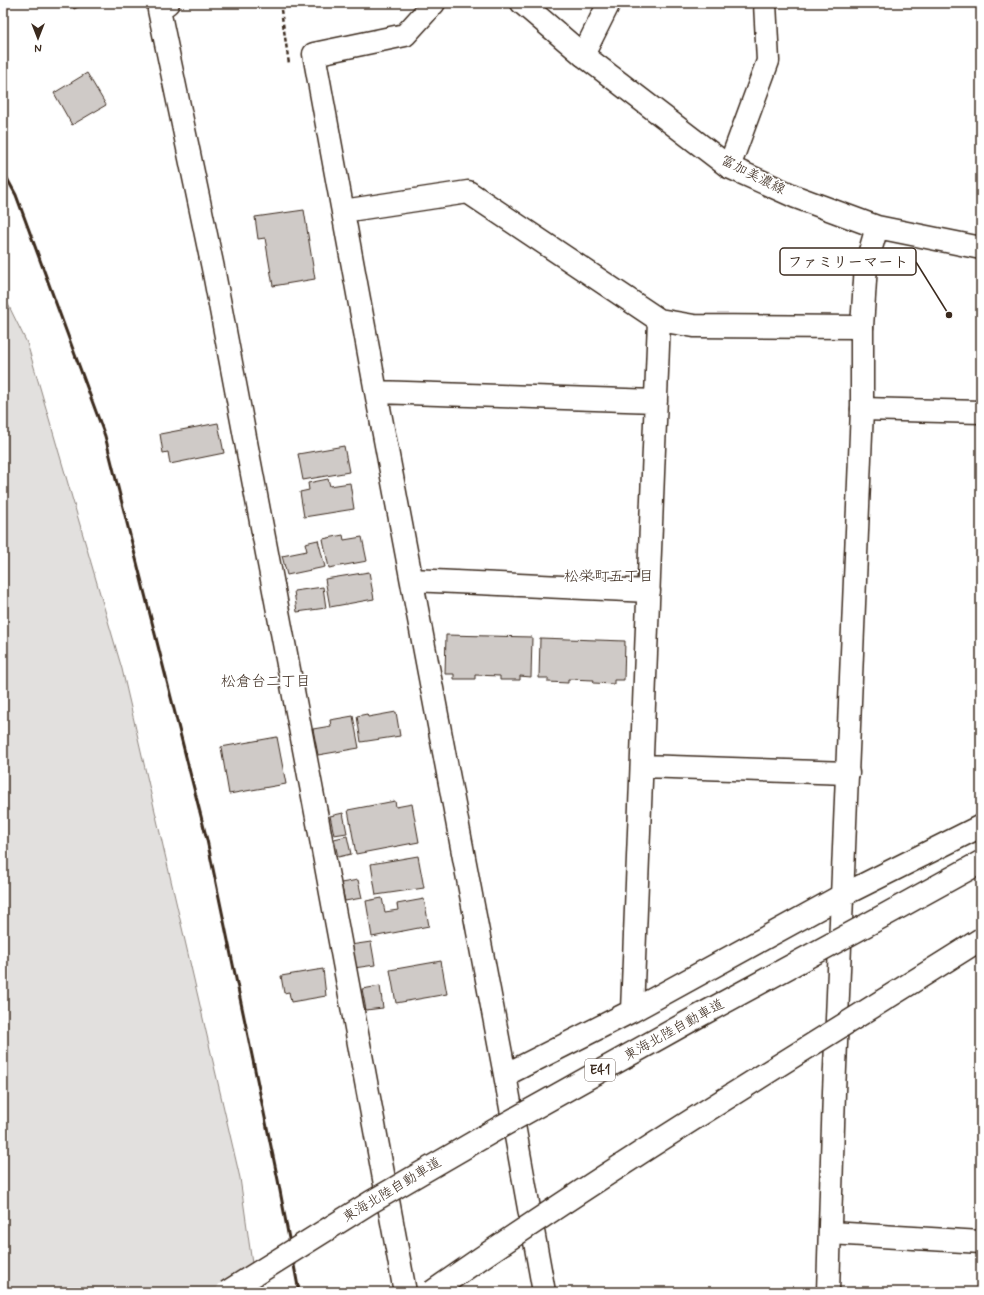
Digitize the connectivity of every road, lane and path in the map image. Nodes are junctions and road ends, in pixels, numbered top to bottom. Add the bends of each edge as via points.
1 (168, 3) edge
2 (434, 3) edge
3 (522, 3) edge
4 (609, 3) edge
5 (765, 3) edge
6 (583, 55) junction
7 (729, 167) junction
8 (343, 211) junction
9 (877, 227) junction
10 (981, 248) edge
11 (659, 320) junction
12 (862, 327) junction
13 (376, 392) junction
14 (656, 400) junction
15 (862, 409) junction
16 (981, 412) edge
17 (412, 580) junction
18 (649, 592) junction
19 (642, 766) junction
20 (848, 773) junction
21 (981, 826) edge
22 (981, 862) edge
23 (844, 895) junction
24 (981, 939) edge
25 (632, 1011) junction
26 (505, 1074) junction
27 (830, 1233) junction
28 (981, 1242) edge
29 (227, 1292) edge
30 (405, 1292) edge
31 (432, 1292) edge
32 (544, 1292) edge
33 (828, 1292) edge

1 - 30 main road via 158,10 214,273
2 - 8 main road via 405,35 314,54
3 - 6 main road, 富加美濃線
4 - 6 main road
5 - 7 main road via 768,61
6 - 7 main road, 富加美濃線
7 - 9 main road, 富加美濃線 via 796,197
8 - 11 main road via 468,192
8 - 13 main road
9 - 10 main road, 富加美濃線
9 - 12 main road via 866,265
11 - 12 main road via 694,326
11 - 14 main road
12 - 15 main road
13 - 14 main road
13 - 17 main road
14 - 18 main road
15 - 16 main road
15 - 20 main road
17 - 18 main road
17 - 26 main road
18 - 19 main road
19 - 20 main road
19 - 25 main road
20 - 23 main road
21 - 23 main road
22 - 29 main road, 東海北陸自動車道 / E41, bridge via 697,1016 502,1126 371,1202
23 - 25 main road
23 - 27 main road
24 - 31 main road, bridge via 723,1100 512,1236
25 - 26 main road
26 - 32 main road
27 - 28 main road
27 - 33 main road

